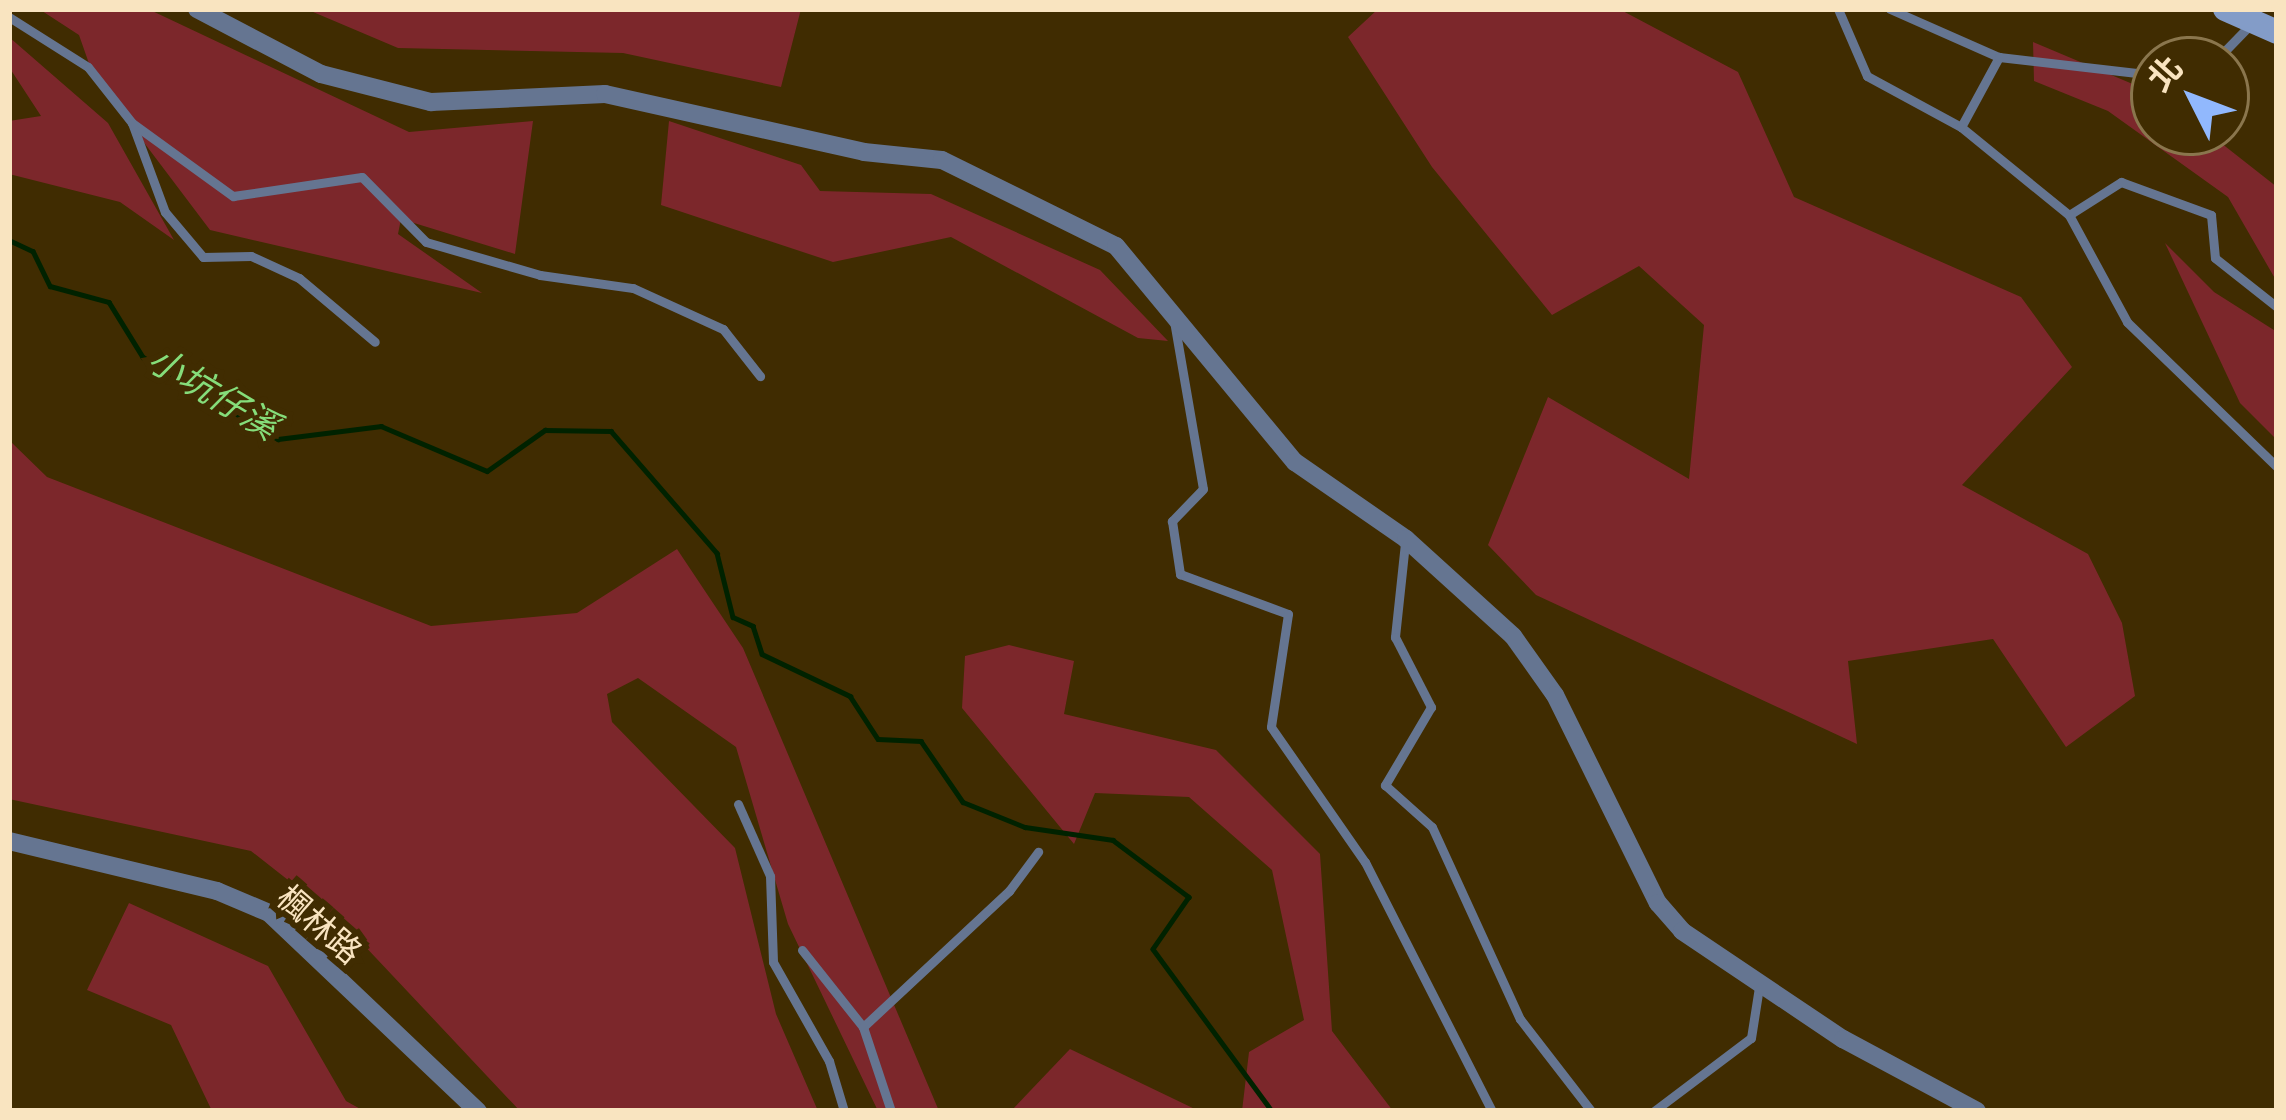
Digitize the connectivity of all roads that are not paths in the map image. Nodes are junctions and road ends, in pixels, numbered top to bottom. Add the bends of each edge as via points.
1 (197, 9) edge
2 (1838, 9) edge
3 (1890, 9) edge
4 (2225, 9) edge
5 (9, 17) edge
6 (2265, 27) edge
7 (1999, 57) junction
8 (2130, 72) edge
9 (132, 123) junction
10 (1960, 127) junction
11 (2069, 215) junction
12 (1170, 301) junction
13 (2277, 307) edge
14 (375, 341) dead end
15 (760, 376) dead end
16 (2277, 467) edge
17 (1406, 539) junction
18 (738, 804) dead end
19 (9, 842) edge
20 (1038, 852) dead end
21 (802, 950) dead end
22 (1759, 987) junction
23 (862, 1027) junction
24 (478, 1111) edge
25 (844, 1111) edge
26 (891, 1111) edge
27 (1492, 1111) edge
28 (1591, 1111) edge
29 (1654, 1111) edge
30 (1977, 1111) edge

1 - 12 street via 321,74 430,102 605,94 864,152 942,160 1116,246
2 - 10 lane via 1867,76
3 - 7 lane
4 - 6 street
5 - 9 lane via 88,67
7 - 8 lane
7 - 10 lane
9 - 14 lane via 165,212 203,256 251,256 299,278
9 - 15 lane via 232,196 362,177 427,242 540,275 633,288 723,329
10 - 11 lane
11 - 13 lane via 2121,182 2212,215 2215,259
11 - 16 lane via 2127,322
12 - 17 street via 1295,462
12 - 27 lane via 1203,490 1172,521 1180,574 1288,614 1270,727 1365,862
17 - 22 street via 1490,612 1555,694 1658,904
17 - 28 lane via 1395,637 1431,707 1385,785 1432,826 1520,1018
18 - 25 lane via 770,876 773,962 830,1060
19 - 24 street, 楓林路 via 217,891 269,913
20 - 23 lane via 1009,891
21 - 23 lane
22 - 29 lane via 1750,1038
22 - 30 street
23 - 26 lane

